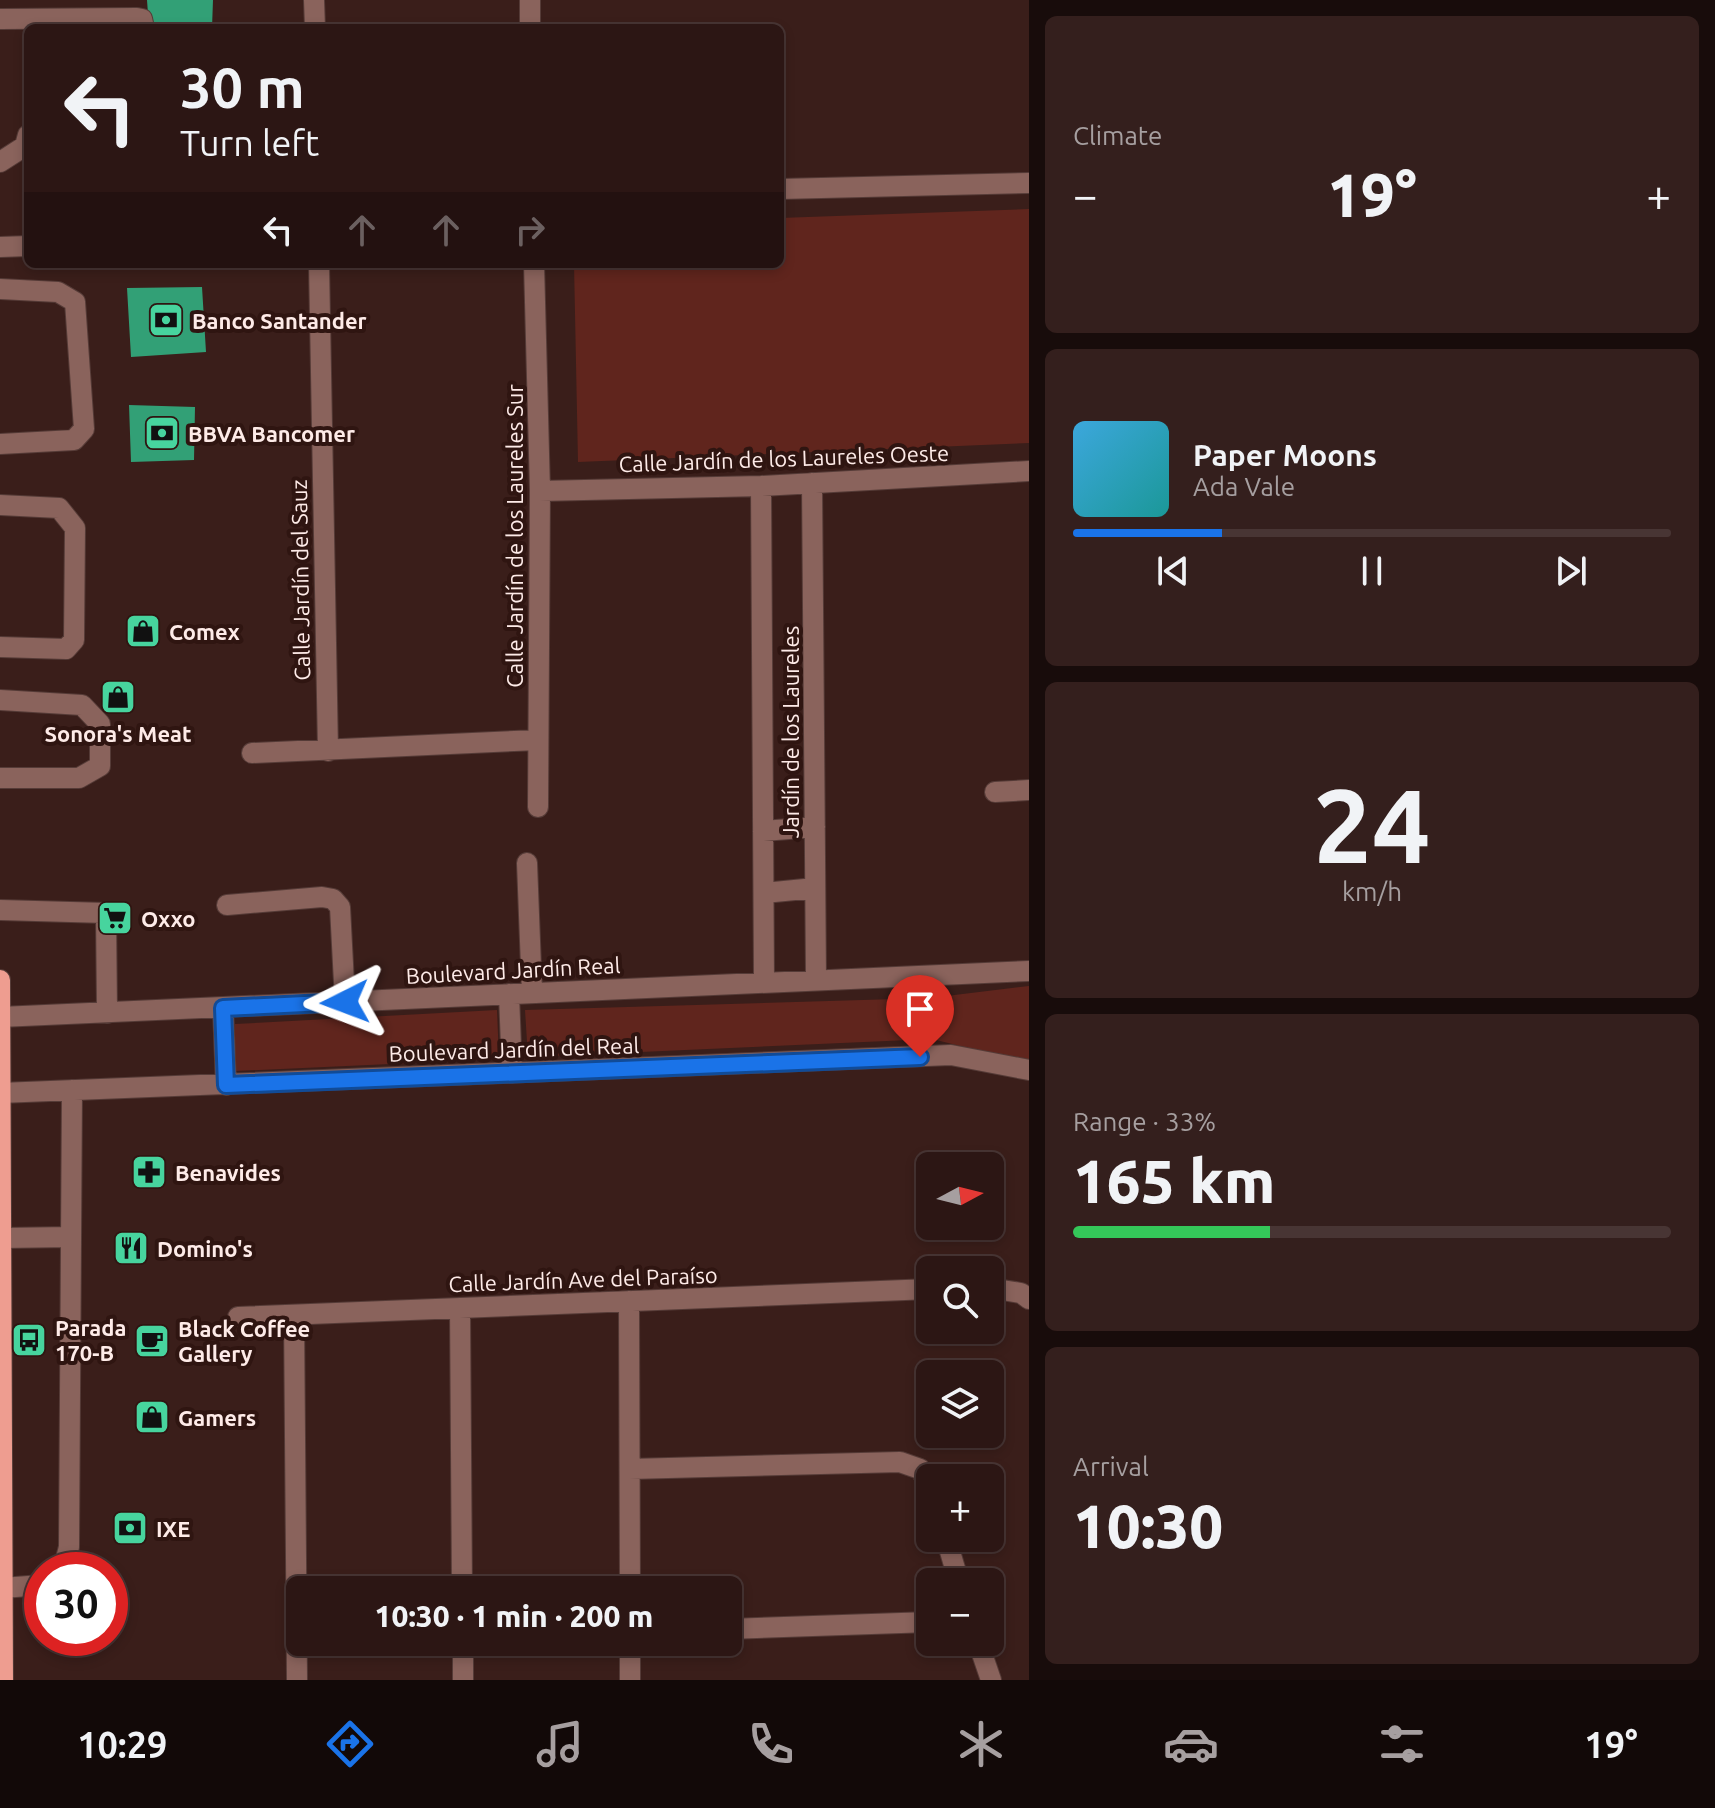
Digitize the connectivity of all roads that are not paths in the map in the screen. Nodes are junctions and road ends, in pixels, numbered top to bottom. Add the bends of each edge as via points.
1 (314, 0) edge
2 (530, 0) edge
3 (0, 19) edge
4 (143, 24) edge
5 (315, 24) edge
6 (530, 24) edge
7 (24, 147) edge
8 (0, 162) edge
9 (1029, 183) edge
10 (784, 189) edge
11 (24, 246) edge
12 (0, 247) edge
13 (319, 268) edge
14 (534, 268) edge
15 (0, 289) edge
16 (0, 444) edge
17 (1029, 471) edge
18 (812, 483) junction
19 (761, 486) junction
20 (540, 491) junction
21 (0, 505) edge
22 (0, 647) edge
23 (0, 700) edge
24 (538, 740) junction
25 (328, 751) junction
26 (252, 753) dead end
27 (0, 778) edge
28 (1029, 790) edge
29 (995, 792) dead end
30 (538, 807) dead end
31 (815, 827) junction
32 (763, 831) junction
33 (527, 863) dead end
34 (815, 888) junction
35 (764, 893) junction
36 (227, 905) dead end
37 (0, 910) edge
38 (1029, 971) edge
39 (0, 980) edge
40 (816, 980) junction
41 (764, 982) junction
42 (532, 993) junction
43 (509, 994) junction
44 (345, 1002) junction
45 (223, 1008) junction
46 (107, 1013) junction
47 (0, 1017) edge
48 (1029, 1070) edge
49 (512, 1073) junction
50 (226, 1085) junction
51 (72, 1090) junction
52 (0, 1093) edge
53 (71, 1237) junction
54 (1, 1238) edge
55 (916, 1290) edge
56 (1004, 1290) edge
57 (1029, 1299) edge
58 (629, 1301) junction
59 (460, 1308) junction
60 (294, 1315) junction
61 (238, 1317) dead end
62 (916, 1468) edge
63 (630, 1469) junction
64 (68, 1552) edge
65 (462, 1576) edge
66 (630, 1576) edge
67 (24, 1586) edge
68 (1, 1588) edge
69 (916, 1622) edge
70 (742, 1629) edge
71 (463, 1656) edge
72 (630, 1656) edge
73 (983, 1656) edge
74 (3, 1680) edge
75 (297, 1680) edge
76 (463, 1680) edge
77 (630, 1680) edge
78 (991, 1680) edge

1 - 5 street
2 - 6 street
3 - 4 street via 137,18
7 - 8 street
9 - 10 street
11 - 12 street
13 - 25 street, Calle Jardín del Sauz
14 - 20 street, Calle Jardín de los Laureles Sur
15 - 16 street via 58,292 75,302 84,429 74,440
17 - 18 street, Calle Jardín de los Laureles Oeste
18 - 19 street, Calle Jardín de los Laureles Oeste
18 - 31 street, Jardín de los Laureles
19 - 20 street, Calle Jardín de los Laureles Oeste
19 - 32 street, Jardín de los Laureles
20 - 24 street, Calle Jardín de los Laureles Sur
21 - 22 street via 59,508 75,528 74,640 66,649
23 - 27 street via 82,705 100,724 100,766 79,778
24 - 25 street
24 - 30 street, Calle Jardín de los Laureles Sur
25 - 26 street
28 - 29 street
31 - 32 street
31 - 34 street, Jardín de los Laureles
32 - 35 street, Jardín de los Laureles
33 - 42 street
34 - 35 street
34 - 40 street, Jardín de los Laureles
35 - 41 street, Jardín de los Laureles
36 - 44 street via 333,899 340,907
37 - 46 street via 106,913
38 - 40 street, Boulevard Jardín Real
39 - 47 main road
40 - 41 street, Boulevard Jardín Real
41 - 42 street, Boulevard Jardín Real
42 - 43 street, Boulevard Jardín Real
43 - 44 street, Boulevard Jardín Real
43 - 49 street
44 - 45 street, Boulevard Jardín Real
45 - 46 street, Boulevard Jardín Real
45 - 50 street
46 - 47 street, Boulevard Jardín Real
47 - 52 main road
48 - 49 street, Boulevard Jardín del Real via 951,1055
49 - 50 street, Boulevard Jardín del Real
50 - 51 street, Boulevard Jardín del Real
51 - 52 street, Boulevard Jardín del Real
51 - 53 street
52 - 54 main road
53 - 54 street
53 - 64 street
54 - 68 main road
55 - 58 street, Calle Jardín Ave del Paraíso
56 - 57 street
58 - 59 street, Calle Jardín Ave del Paraíso
58 - 63 street
59 - 60 street, Calle Jardín Ave del Paraíso
59 - 65 street
60 - 61 street, Calle Jardín Ave del Paraíso
60 - 75 street
62 - 63 street via 900,1462
63 - 66 street
67 - 68 street
68 - 74 main road
69 - 70 street
71 - 76 street
72 - 77 street
73 - 78 street

